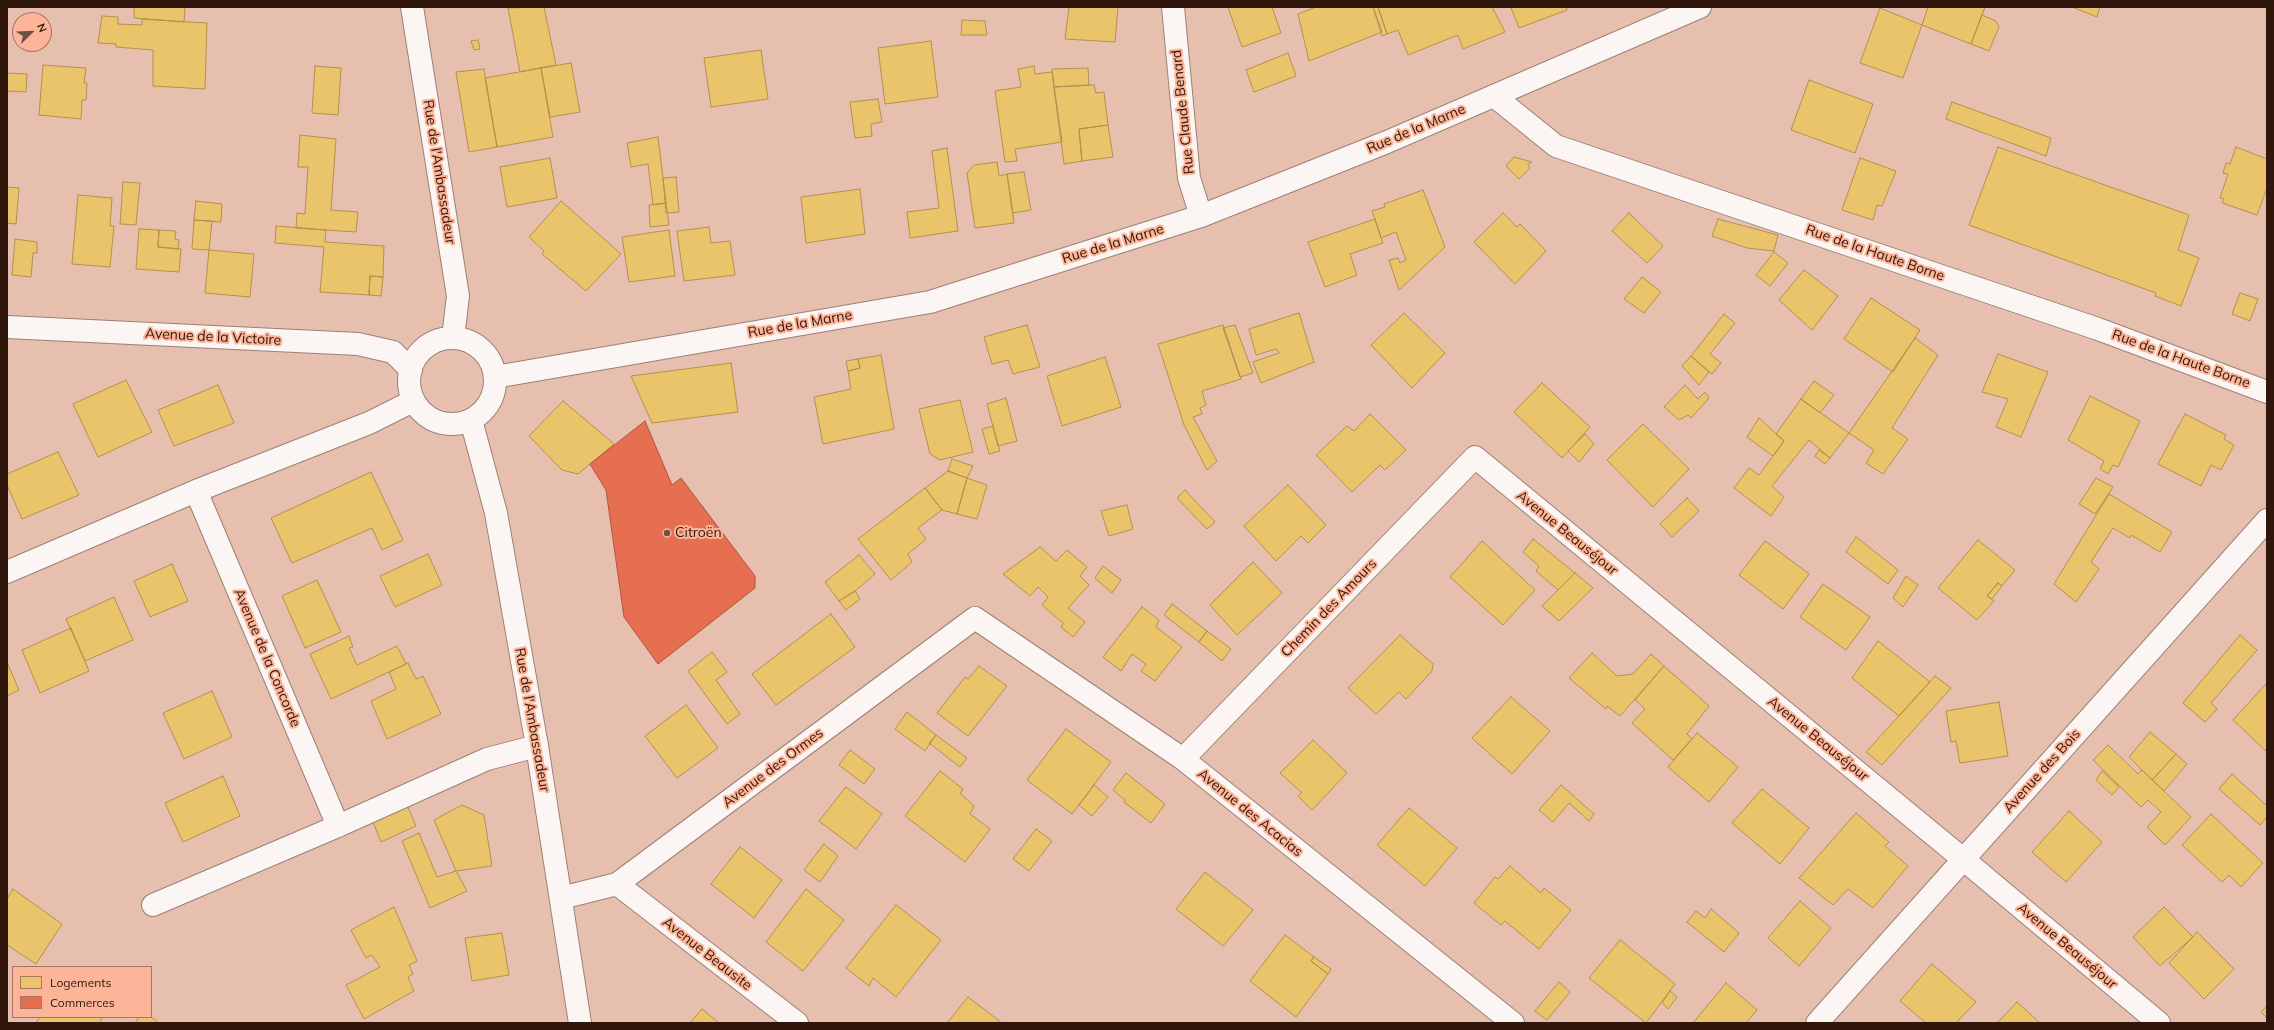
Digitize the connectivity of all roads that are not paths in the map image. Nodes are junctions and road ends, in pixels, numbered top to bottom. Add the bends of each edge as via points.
1 (412, 7) edge
2 (1173, 7) edge
3 (1700, 7) edge
4 (1494, 96) junction
5 (1201, 216) junction
6 (7, 327) edge
7 (453, 338) junction
8 (410, 370) junction
9 (495, 377) junction
10 (2267, 392) edge
11 (414, 401) junction
12 (471, 420) junction
13 (1475, 457) joint
14 (196, 491) junction
15 (2267, 520) edge
16 (7, 572) edge
17 (975, 618) joint
18 (537, 746) junction
19 (1183, 759) junction
20 (338, 826) junction
21 (1963, 859) junction
22 (616, 884) junction
23 (561, 898) junction
24 (153, 904) dead end
25 (580, 1023) edge
26 (797, 1023) edge
27 (1513, 1023) edge
28 (1817, 1023) edge
29 (2159, 1023) edge

1 - 7 street, Rue de l'Ambassadeur via 458,296
2 - 5 street, Rue Claude Benard via 1189,178
3 - 4 street, Rue de la Marne
4 - 5 street, Rue de la Marne
4 - 10 street, Rue de la Haute Borne via 1556,146 2098,328
5 - 9 street, Rue de la Marne via 930,302
6 - 8 street, Avenue de la Victoire via 358,344 393,352
7 - 8 street via 439,340 427,346
7 - 9 street via 476,345 492,364
8 - 11 street
9 - 12 street via 495,390 490,402 482,413
11 - 12 street via 421,412 432,420 445,424
11 - 14 street via 369,423
12 - 18 street, Rue de l'Ambassadeur via 496,513
13 - 19 street, Chemin des Amours
13 - 21 street, Avenue Beauséjour
14 - 16 street
14 - 20 street, Avenue de la Concorde
15 - 21 street, Avenue des Bois
17 - 19 street, Avenue des Acacias
17 - 22 street, Avenue des Ormes
18 - 20 street via 487,759
18 - 23 street, Rue de l'Ambassadeur
19 - 27 street, Avenue des Acacias
20 - 24 street
21 - 28 street, Avenue des Bois
21 - 29 street, Avenue Beauséjour
22 - 23 street, Avenue des Ormes
22 - 26 street, Avenue Beausite
23 - 25 street, Rue de l'Ambassadeur

